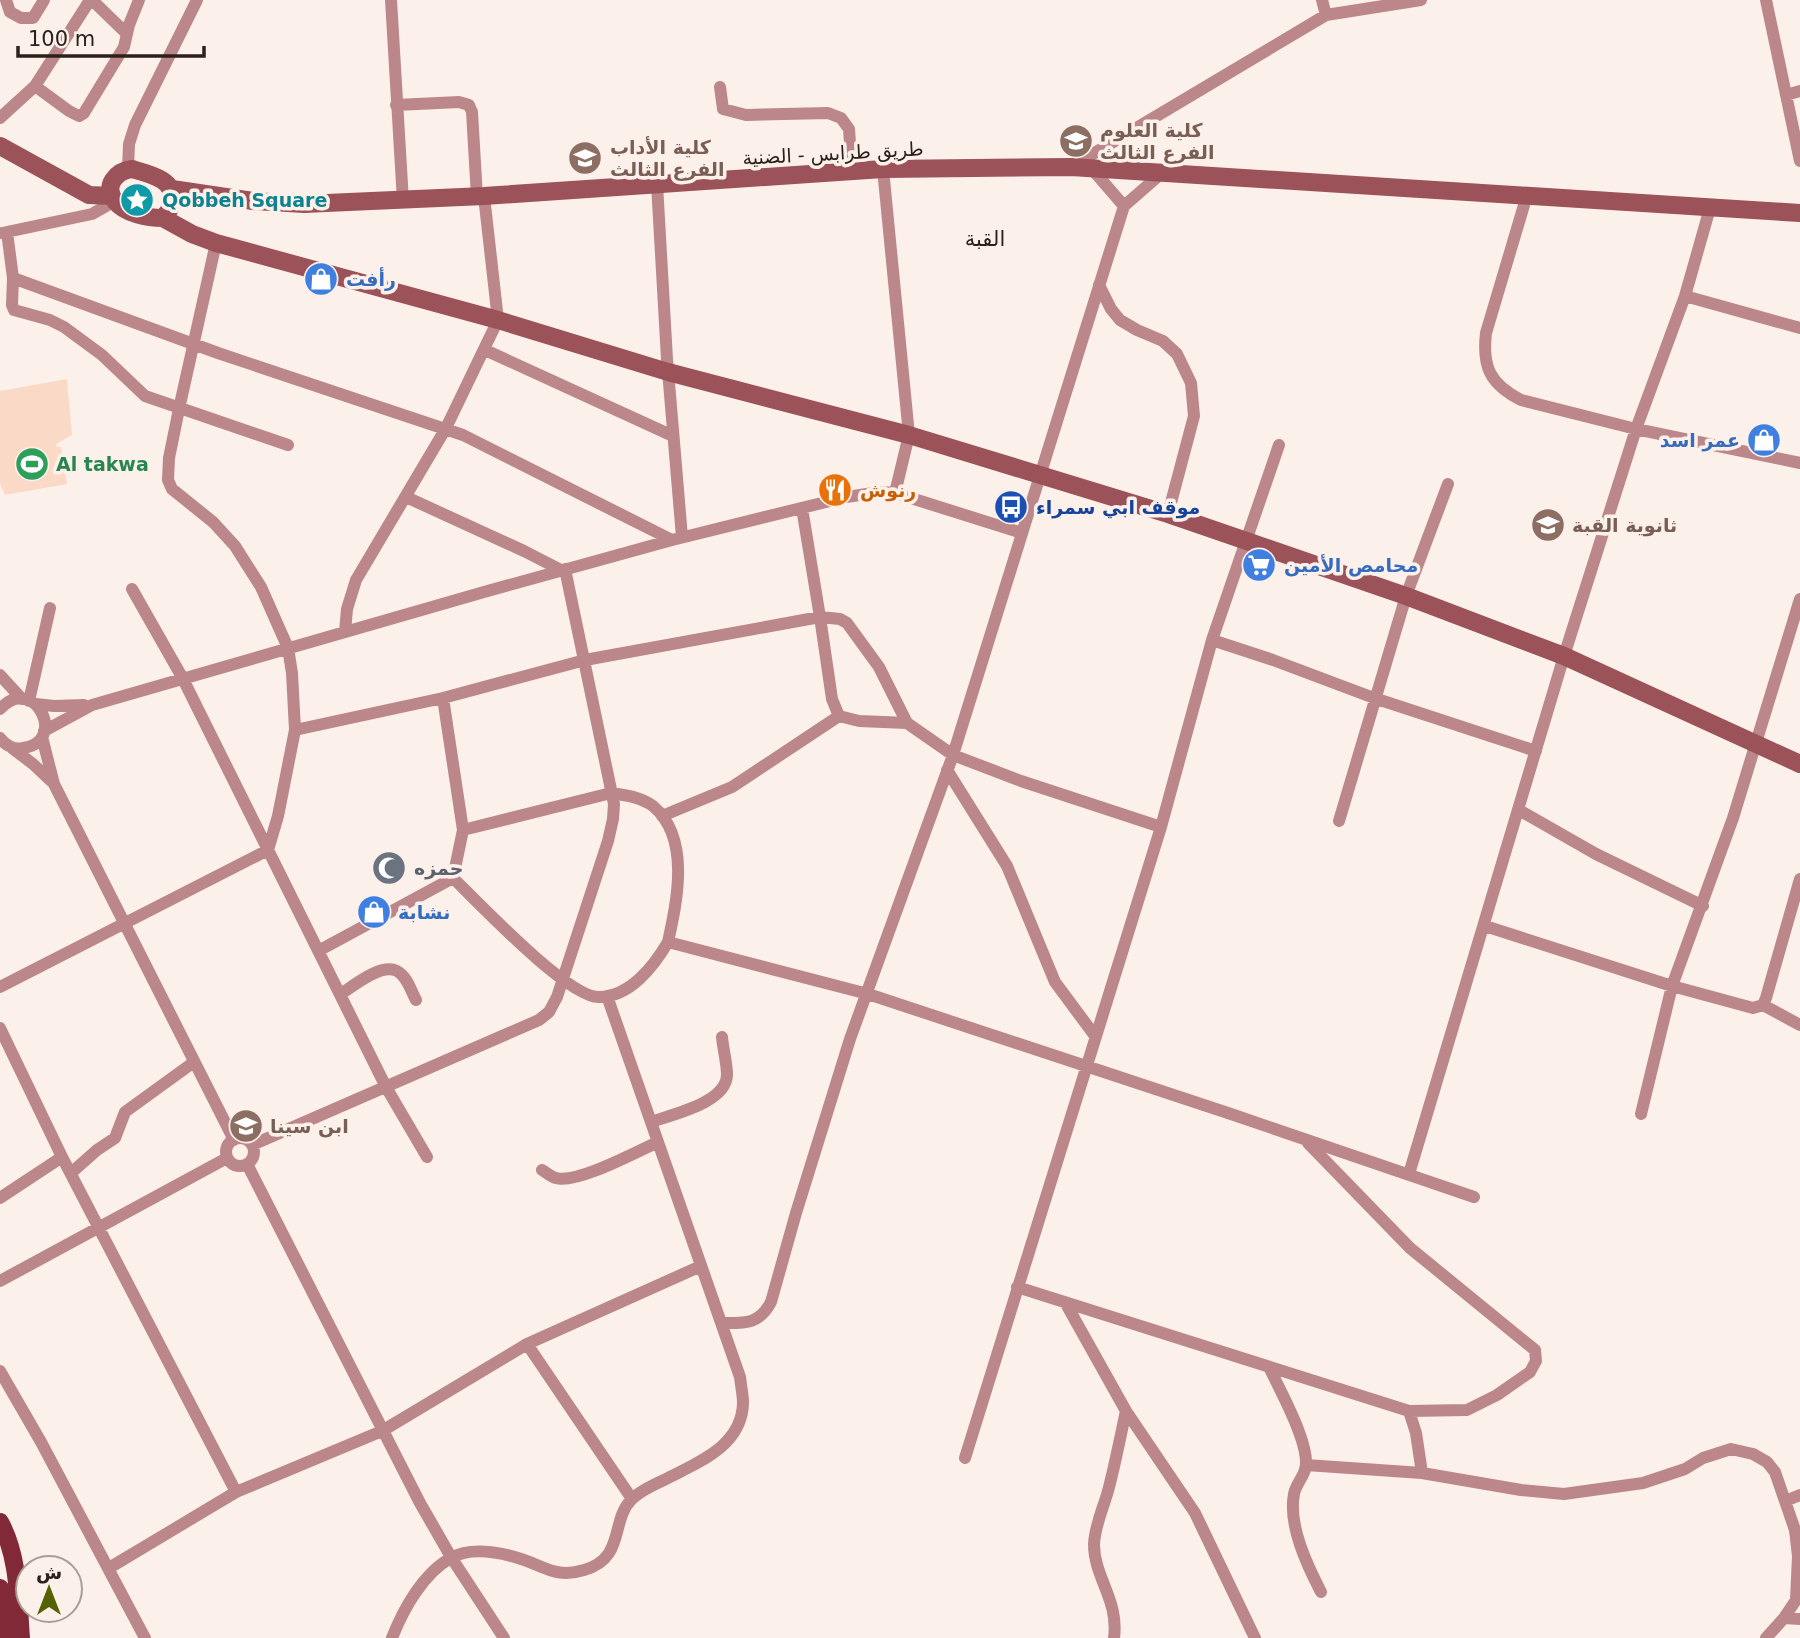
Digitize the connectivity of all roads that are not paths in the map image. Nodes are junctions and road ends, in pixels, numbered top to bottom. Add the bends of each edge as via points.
1 (6, 0) edge
2 (44, 0) edge
3 (91, 0) edge
4 (139, 0) edge
5 (197, 0) edge
6 (391, 0) edge
7 (1322, 0) edge
8 (1421, 0) edge
9 (1766, 0) edge
10 (1326, 15) junction
11 (127, 34) junction
12 (35, 86) junction
13 (720, 87) dead end
14 (1800, 90) edge
15 (1786, 95) junction
16 (396, 104) junction
17 (0, 118) edge
18 (0, 146) edge
19 (1800, 161) edge
20 (1070, 167) junction
21 (128, 169) junction
22 (883, 169) junction
23 (1091, 169) junction
24 (852, 171) junction
25 (1163, 172) junction
26 (657, 184) junction
27 (172, 189) junction
28 (1527, 195) junction
29 (481, 197) junction
30 (113, 198) junction
31 (403, 201) junction
32 (1125, 206) junction
33 (1710, 208) junction
34 (1800, 213) edge
35 (163, 218) junction
36 (3, 233) edge
37 (216, 243) junction
38 (13, 278) junction
39 (1099, 285) junction
40 (1685, 296) junction
41 (498, 320) junction
42 (1800, 328) edge
43 (193, 344) junction
44 (485, 350) junction
45 (668, 372) junction
46 (179, 409) junction
47 (446, 428) junction
48 (1636, 429) junction
49 (909, 435) junction
50 (673, 436) junction
51 (288, 445) dead end
52 (1279, 445) dead end
53 (1800, 463) edge
54 (1040, 474) junction
55 (1448, 484) dead end
56 (895, 493) junction
57 (406, 497) junction
58 (802, 508) junction
59 (1168, 514) junction
60 (1022, 533) junction
61 (677, 539) junction
62 (1246, 540) junction
63 (563, 570) junction
64 (132, 589) dead end
65 (1406, 596) junction
66 (1800, 600) edge
67 (50, 608) dead end
68 (820, 617) junction
69 (345, 632) junction
70 (1212, 640) junction
71 (288, 648) junction
72 (1564, 656) junction
73 (585, 660) junction
74 (0, 676) edge
75 (182, 677) junction
76 (443, 698) junction
77 (1374, 698) junction
78 (29, 701) junction
79 (92, 705) junction
80 (0, 709) edge
81 (839, 716) junction
82 (907, 723) junction
83 (295, 730) junction
84 (43, 734) junction
85 (3, 742) edge
86 (1757, 744) junction
87 (1536, 751) junction
88 (953, 754) junction
89 (1800, 764) edge
90 (947, 769) junction
91 (54, 784) junction
92 (611, 793) junction
93 (1519, 810) junction
94 (662, 816) junction
95 (1339, 821) dead end
96 (1161, 827) junction
97 (463, 830) junction
98 (268, 850) junction
99 (453, 878) junction
100 (1800, 878) edge
101 (1703, 906) junction
102 (124, 923) junction
103 (1485, 926) junction
104 (668, 942) junction
105 (320, 950) junction
106 (561, 980) junction
107 (1672, 986) junction
108 (0, 987) edge
109 (341, 994) junction
110 (868, 995) junction
111 (607, 996) junction
112 (416, 1000) dead end
113 (1763, 1004) junction
114 (1800, 1025) edge
115 (0, 1028) edge
116 (1096, 1036) junction
117 (722, 1037) dead end
118 (194, 1062) junction
119 (1086, 1066) junction
120 (386, 1087) junction
121 (1641, 1114) dead end
122 (651, 1122) junction
123 (1302, 1137) junction
124 (234, 1140) junction
125 (658, 1142) junction
126 (252, 1145) junction
127 (62, 1157) junction
128 (227, 1157) junction
129 (427, 1157) dead end
130 (247, 1164) junction
131 (541, 1170) dead end
132 (71, 1173) junction
133 (1409, 1174) junction
134 (1475, 1197) dead end
135 (0, 1198) edge
136 (99, 1226) junction
137 (701, 1266) junction
138 (0, 1281) edge
139 (1017, 1287) junction
140 (1065, 1302) junction
141 (721, 1324) junction
142 (527, 1344) junction
143 (1269, 1369) junction
144 (0, 1371) edge
145 (1409, 1411) junction
146 (1126, 1412) junction
147 (382, 1432) junction
148 (965, 1458) dead end
149 (1306, 1465) junction
150 (1422, 1473) junction
151 (236, 1492) junction
152 (1800, 1496) edge
153 (632, 1499) junction
154 (1785, 1501) junction
155 (0, 1522) edge
156 (451, 1558) junction
157 (109, 1568) junction
158 (0, 1588) edge
159 (1321, 1592) dead end
160 (1784, 1618) junction
161 (1800, 1619) edge
162 (5, 1638) edge
163 (21, 1638) edge
164 (145, 1638) edge
165 (392, 1638) edge
166 (504, 1638) edge
167 (1114, 1638) edge
168 (1255, 1638) edge
169 (1766, 1638) edge

1 - 2 street via 10,12 27,19 33,18
3 - 11 street
3 - 12 street
4 - 11 street
5 - 21 street via 135,125
6 - 16 street
7 - 10 street
8 - 10 street
9 - 15 street
10 - 20 street
11 - 12 street via 124,47 79,116
12 - 17 street
13 - 24 street via 723,110 746,115 828,113 841,118 849,129
14 - 15 street
15 - 19 street
16 - 29 street via 459,102 471,108
16 - 31 street
18 - 30 main road via 89,195
20 - 22 main road, طريق طرابس - الضنية
20 - 23 main road, طريق طرابس - الضنية
21 - 27 main road via 157,178
21 - 30 main road via 114,177 110,187
22 - 24 main road, طريق طرابس - الضنية
22 - 49 street
23 - 25 main road, طريق طرابس - الضنية
23 - 32 street
24 - 26 main road, طريق طرابس - الضنية
25 - 28 main road, طريق طرابس - الضنية
25 - 32 street
26 - 29 main road, طريق طرابس - الضنية
26 - 45 street
27 - 31 main road, طريق طرابس - الضنية via 304,204
27 - 35 main road via 170,209
28 - 33 main road, طريق طرابس - الضنية
28 - 48 street via 1486,332 1484,354 1489,373 1504,391 1521,400
29 - 31 main road, طريق طرابس - الضنية
29 - 41 street
30 - 35 main road via 135,213
30 - 36 street via 92,214
32 - 39 street
33 - 34 main road, طريق طرابس - الضنية
33 - 40 street
35 - 37 main road
36 - 38 street
37 - 41 main road
37 - 43 street
38 - 43 street
38 - 46 street via 14,310 64,327 145,396
39 - 54 street
39 - 59 street via 1120,320 1163,341 1177,354 1191,383 1194,416
40 - 42 street
40 - 48 street
41 - 44 street
41 - 45 main road
43 - 46 street
43 - 47 street
44 - 47 street
44 - 50 street
45 - 49 main road
45 - 50 street
46 - 51 street
46 - 71 street via 169,484 235,546 261,587
47 - 57 street
47 - 61 street
48 - 53 street
48 - 72 street
49 - 54 main road
49 - 56 street
50 - 61 street
52 - 62 street
54 - 59 main road
54 - 60 street
55 - 65 street
56 - 58 street via 846,497
56 - 60 street
57 - 63 street
57 - 69 street via 356,580
58 - 61 street
58 - 68 street
59 - 62 main road
60 - 88 street
61 - 63 street
62 - 65 main road
62 - 70 street
63 - 69 street
63 - 73 street
64 - 75 street
65 - 72 main road
65 - 77 street
66 - 86 street
67 - 78 street
68 - 73 street
68 - 81 street via 832,699
68 - 82 street via 840,619 853,629 879,667
69 - 71 street
70 - 77 street
70 - 96 street
71 - 75 street
71 - 83 street
72 - 86 main road
72 - 87 street
73 - 76 street
73 - 92 street
74 - 78 street
75 - 79 street
75 - 98 street
76 - 83 street
76 - 97 street
77 - 87 street
77 - 95 street
78 - 79 street via 64,707
78 - 80 street via 9,702
78 - 84 street via 44,716
79 - 84 street
81 - 82 street
81 - 94 street via 732,787
82 - 88 street
83 - 98 street
84 - 85 street via 28,748
84 - 91 street
85 - 91 street
86 - 89 main road
86 - 101 street
87 - 93 street
88 - 90 street
88 - 96 street
90 - 110 street
90 - 116 street via 1007,866 1055,982
91 - 102 street
92 - 94 street via 652,805
92 - 97 street
92 - 106 street via 613,819 608,841
93 - 101 street
93 - 103 street
94 - 104 street via 677,852 676,899
96 - 116 street
97 - 99 street
98 - 102 street
98 - 105 street
99 - 105 street
99 - 106 street
100 - 113 street
101 - 107 street
102 - 108 street
102 - 118 street
103 - 107 street
103 - 133 street
104 - 110 street
104 - 111 street via 635,982
105 - 109 street
106 - 111 street via 595,998
106 - 120 street via 549,1012 539,1020
107 - 113 street via 1741,1006
107 - 121 street
109 - 112 street via 385,969 397,971
109 - 120 street
110 - 119 street
110 - 141 street via 850,1039 771,1302 765,1314 752,1321
111 - 122 street
113 - 114 street
115 - 127 street
116 - 119 street
117 - 122 street via 724,1087 714,1098
118 - 124 street
118 - 132 street via 125,1112 115,1138
119 - 123 street
119 - 139 street
120 - 126 street
120 - 129 street
122 - 125 street
123 - 133 street
123 - 145 street via 1410,1248 1535,1350 1530,1372 1467,1410
124 - 126 street
124 - 128 street
125 - 131 street via 570,1178 555,1178
125 - 137 street
126 - 130 street via 254,1154
127 - 132 street
127 - 135 street
128 - 130 street via 234,1165
128 - 136 street
130 - 147 street
132 - 136 street
133 - 134 street
136 - 138 street
136 - 151 street
137 - 141 street
137 - 142 street
139 - 140 street
139 - 148 street
140 - 143 street
140 - 146 street
141 - 153 street via 740,1377 743,1405 734,1435 720,1449
142 - 147 street
142 - 153 street
143 - 145 street
143 - 149 street via 1305,1449
144 - 157 street
145 - 150 street
146 - 167 street via 1094,1547 1112,1602
146 - 168 street via 1195,1513
147 - 151 street
147 - 156 street
149 - 150 street
149 - 159 street via 1294,1491 1296,1528
150 - 154 street via 1564,1493 1643,1483 1731,1449 1767,1462
151 - 157 street
152 - 154 street
153 - 156 street via 614,1545 586,1570 549,1572 520,1558 492,1552
154 - 160 street via 1795,1530 1798,1574 1796,1600
155 - 163 main road via 14,1555
156 - 165 street via 412,1597
156 - 166 street
157 - 164 street
158 - 162 main road
160 - 161 street
160 - 169 street

